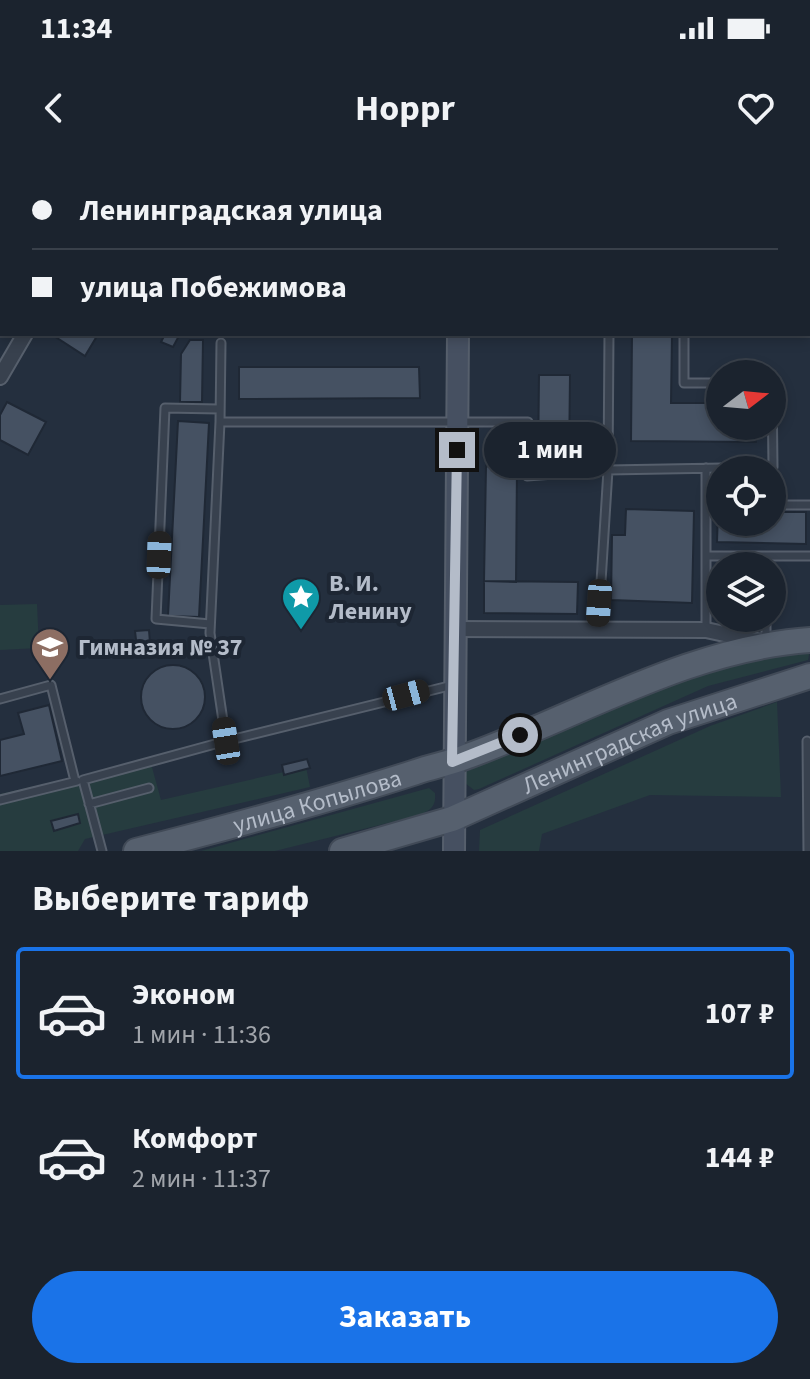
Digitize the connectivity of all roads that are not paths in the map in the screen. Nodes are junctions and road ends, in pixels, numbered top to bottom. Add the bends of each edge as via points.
1 (24, 336) edge
2 (458, 336) edge
3 (609, 336) edge
4 (684, 336) edge
5 (221, 343) dead end
6 (0, 377) edge
7 (706, 383) edge
8 (219, 409) junction
9 (458, 420) junction
10 (220, 422) junction
11 (706, 468) edge
12 (608, 470) junction
13 (786, 505) edge
14 (810, 505) edge
15 (786, 556) edge
16 (810, 556) edge
17 (210, 624) junction
18 (453, 629) junction
19 (598, 630) junction
20 (706, 630) edge
21 (715, 632) edge
22 (766, 632) edge
23 (810, 640) edge
24 (766, 643) junction
25 (810, 676) edge
26 (453, 685) junction
27 (0, 699) edge
28 (226, 741) junction
29 (807, 741) dead end
30 (452, 762) junction
31 (79, 781) junction
32 (149, 788) dead end
33 (0, 800) edge
34 (89, 804) junction
35 (452, 819) junction
36 (102, 851) edge
37 (136, 851) edge
38 (342, 851) edge
39 (454, 851) edge
40 (808, 851) edge

1 - 6 street
2 - 9 street
3 - 12 lane
4 - 7 lane via 684,383
5 - 8 lane
8 - 10 lane
8 - 17 lane via 165,408 156,619
9 - 10 lane
9 - 12 lane via 528,422 527,476
9 - 18 street
10 - 17 lane
11 - 12 lane
12 - 19 lane
13 - 14 lane
15 - 16 lane
17 - 28 lane
18 - 19 street, Ленинградская улица
18 - 26 street
19 - 20 street, Ленинградская улица
21 - 24 street, Ленинградская улица
22 - 24 lane
23 - 24 main road, Ленинградская улица
24 - 30 main road, Ленинградская улица via 681,669
25 - 35 main road, Ленинградская улица via 668,722
26 - 28 lane
26 - 30 street
27 - 31 lane via 51,685
28 - 31 lane
29 - 40 lane
30 - 35 street
30 - 37 main road, улица Копылова via 304,808
31 - 33 lane
31 - 34 lane
32 - 34 lane
34 - 36 lane
35 - 38 main road
35 - 39 street

